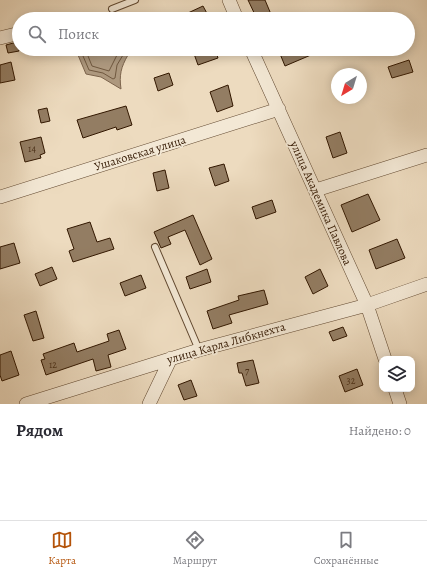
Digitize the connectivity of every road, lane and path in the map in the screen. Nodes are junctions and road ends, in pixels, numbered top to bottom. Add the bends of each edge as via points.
1 (136, 0) edge
2 (228, 0) edge
3 (112, 8) dead end
4 (234, 12) edge
5 (12, 35) edge
6 (0, 38) edge
7 (254, 56) edge
8 (280, 109) junction
9 (427, 155) edge
10 (316, 190) junction
11 (0, 197) edge
12 (155, 247) dead end
13 (427, 284) edge
14 (367, 304) junction
15 (199, 350) junction
16 (384, 356) edge
17 (171, 358) junction
18 (396, 392) edge
19 (26, 404) edge
20 (149, 404) edge
21 (400, 404) edge

1 - 3 lane
2 - 4 street
5 - 6 street
7 - 8 street, улица Академика Павлова
8 - 10 street, улица Академика Павлова
8 - 11 street, Ушаковская улица
9 - 10 street
10 - 14 street, улица Академика Павлова
12 - 15 lane
13 - 14 street, улица Карла Либкнехта
14 - 15 street, улица Карла Либкнехта
14 - 16 street, улица Академика Павлова
15 - 17 street, улица Карла Либкнехта
17 - 19 street, улица Карла Либкнехта
17 - 20 street
18 - 21 street

